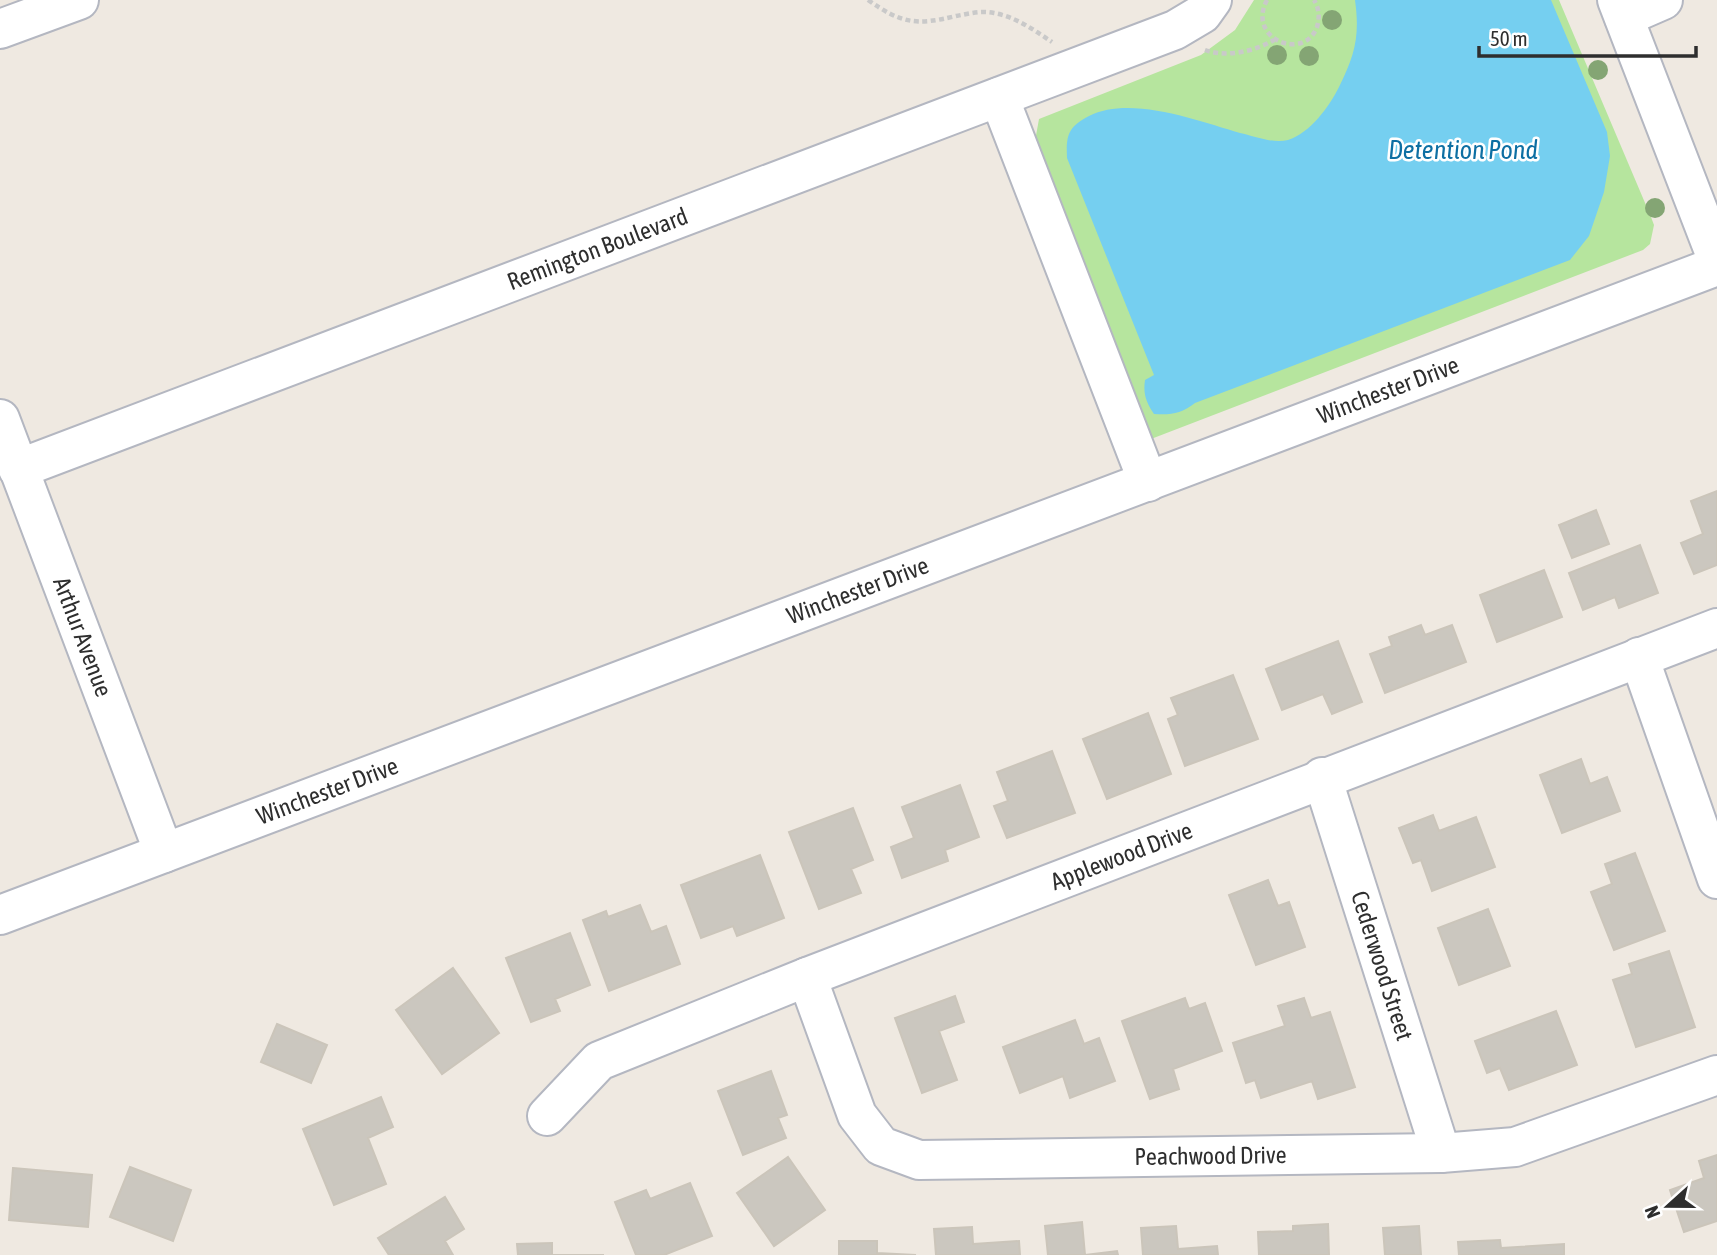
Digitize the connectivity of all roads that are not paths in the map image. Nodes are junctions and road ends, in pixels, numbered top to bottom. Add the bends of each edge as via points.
1 (79, 0) edge
2 (1212, 0) edge
3 (1663, 0) edge
4 (1621, 9) edge
5 (0, 29) edge
6 (999, 97) junction
7 (1717, 259) edge
8 (1717, 266) edge
9 (0, 419) edge
10 (18, 469) junction
11 (1148, 482) junction
12 (1717, 628) edge
13 (1639, 657) junction
14 (1322, 777) junction
15 (164, 853) junction
16 (1717, 880) edge
17 (0, 915) edge
18 (807, 977) junction
19 (1717, 1075) edge
20 (547, 1116) dead end
21 (1441, 1153) junction

1 - 5 street
2 - 6 street, Remington Boulevard via 1189,39 1086,64
3 - 4 street
4 - 7 street
6 - 10 street, Remington Boulevard
6 - 11 street
8 - 11 street, Winchester Drive
9 - 10 street, Arthur Avenue
10 - 15 street, Arthur Avenue
11 - 15 street, Winchester Drive
12 - 13 street, Applewood Drive
13 - 14 street, Applewood Drive
13 - 16 street
14 - 18 street, Applewood Drive
14 - 21 street, Cederwood Street
15 - 17 street, Winchester Drive
18 - 20 street, Applewood Drive via 599,1061
18 - 21 street, Peachwood Drive via 857,1115 881,1146 919,1160
19 - 21 street, Peachwood Drive via 1515,1147

